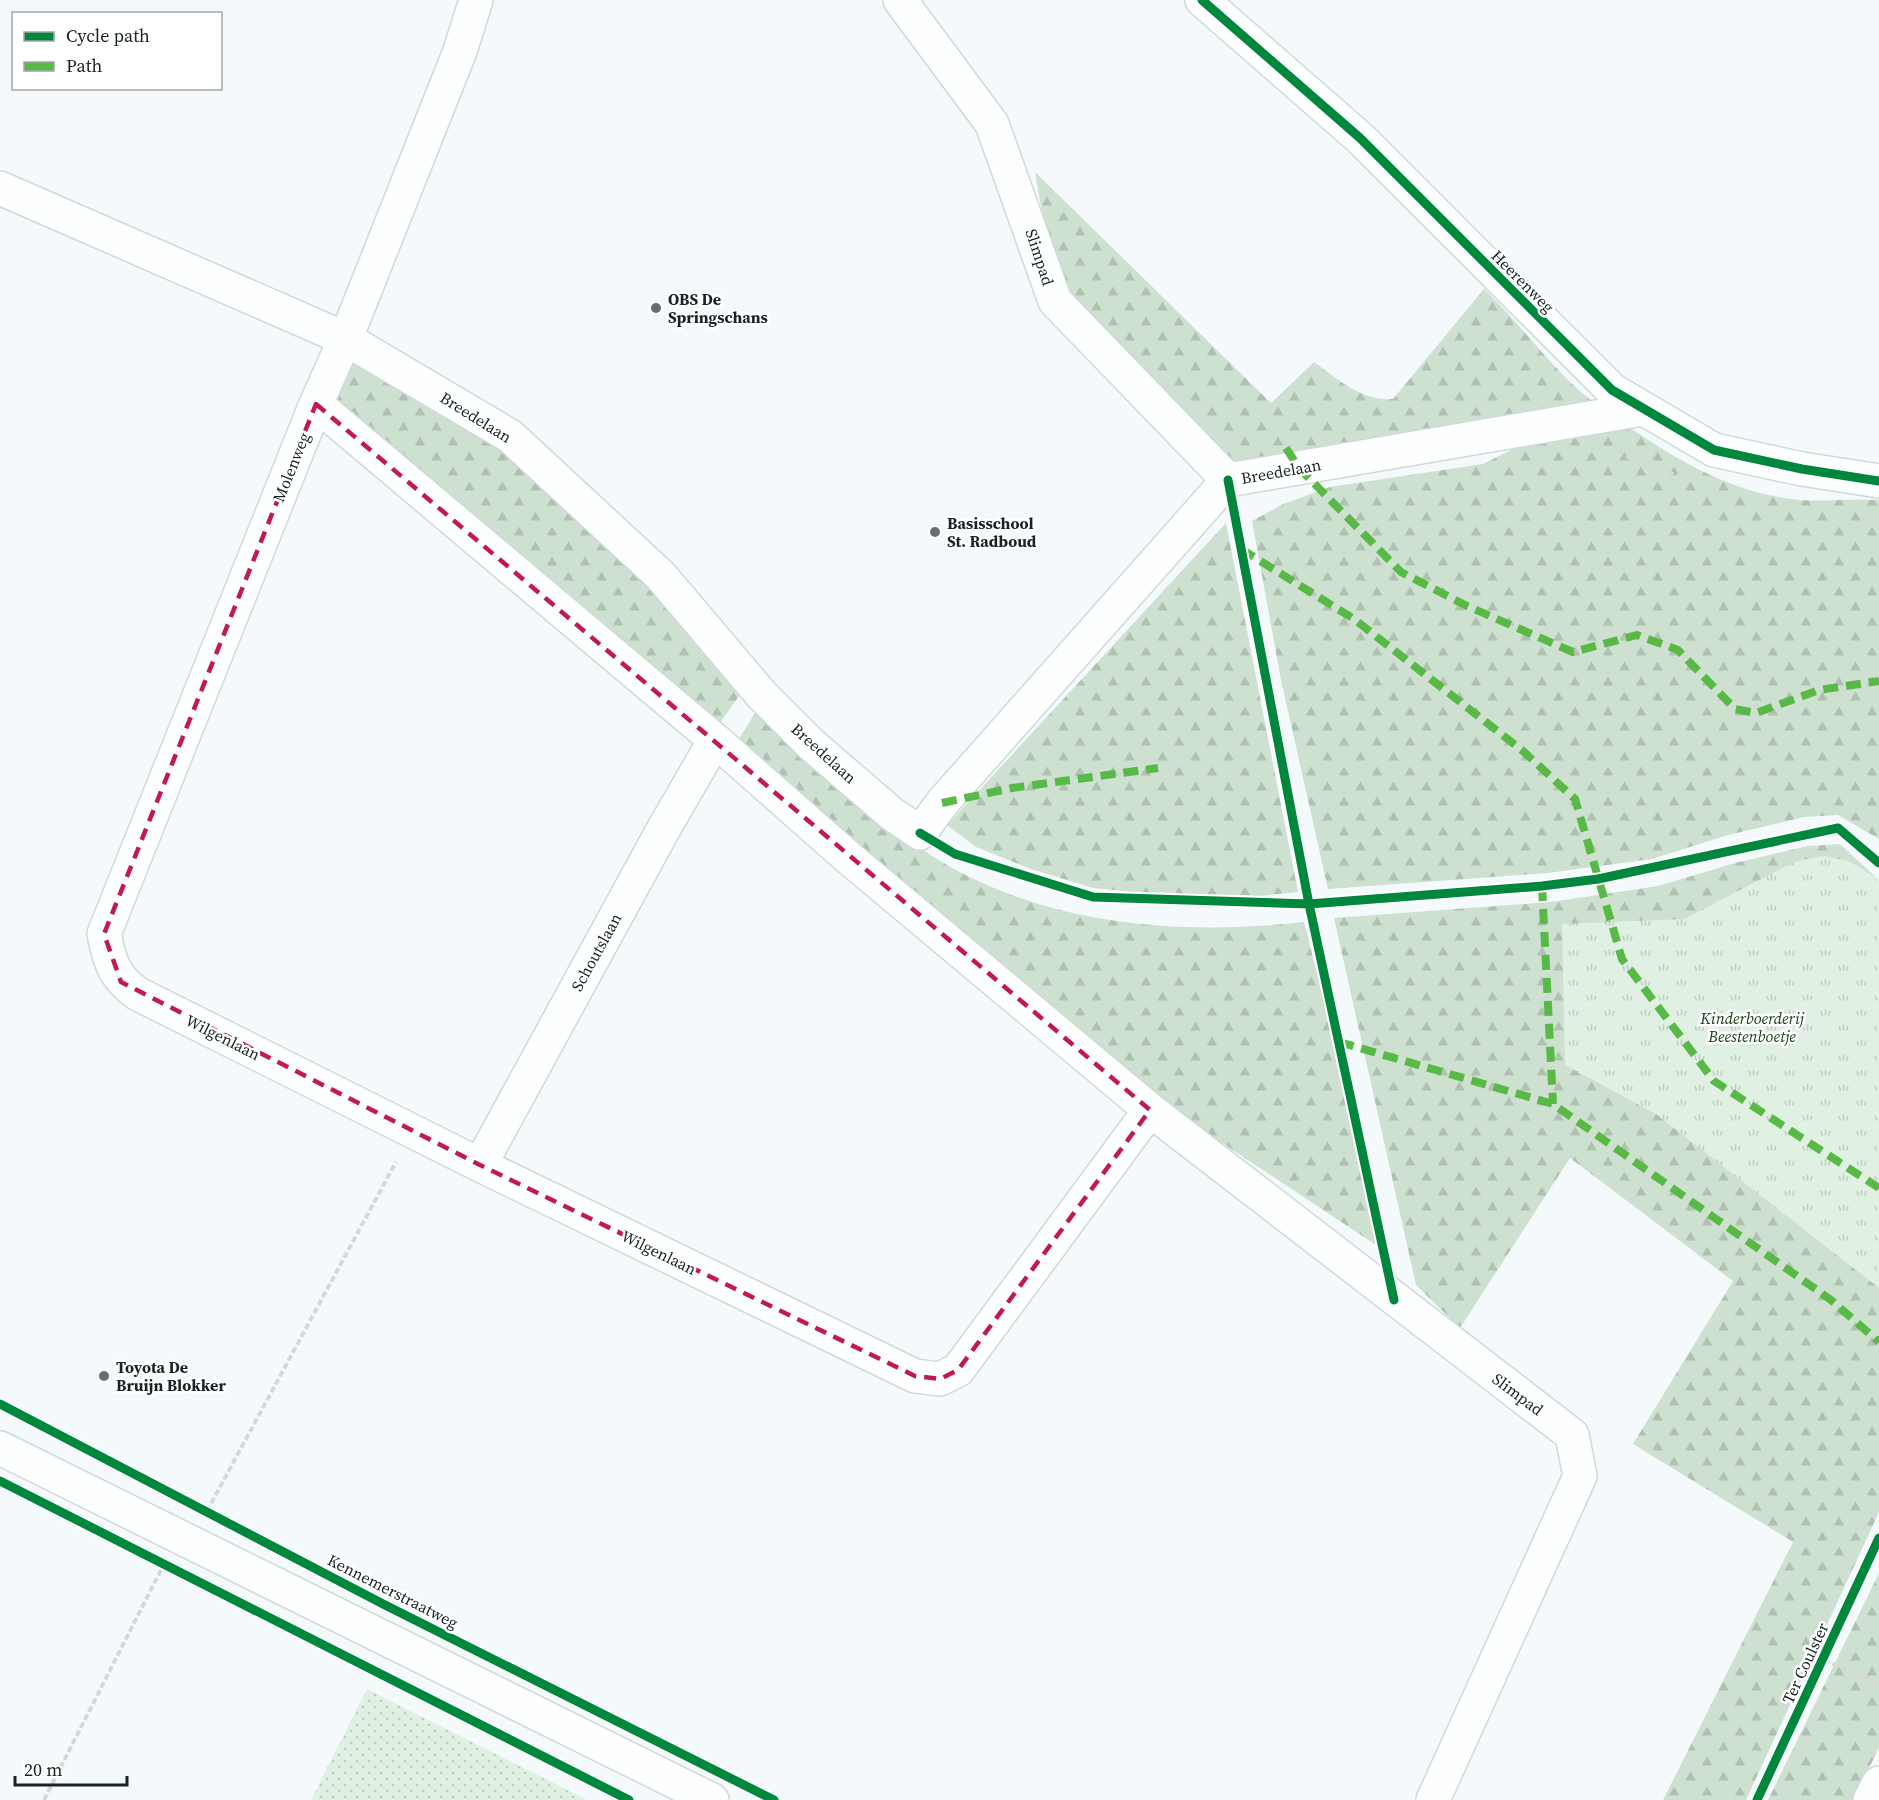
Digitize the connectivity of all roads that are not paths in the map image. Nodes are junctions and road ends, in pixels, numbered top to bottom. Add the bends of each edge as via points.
1 (476, 0) edge
2 (900, 0) edge
3 (1202, 0) edge
4 (0, 188) edge
5 (346, 339) junction
6 (316, 404) junction
7 (1643, 409) junction
8 (1228, 480) junction
9 (1879, 481) edge
10 (716, 740) junction
11 (104, 934) joint
12 (1150, 1110) junction
13 (480, 1165) junction
14 (0, 1449) edge
15 (1879, 1783) edge
16 (712, 1800) edge
17 (1433, 1800) edge
18 (1870, 1800) edge

1 - 5 street, Molenweg via 460,51
2 - 8 street, Slimpad via 992,124 1055,301
3 - 7 street, Heerenweg via 1360,138 1612,390
4 - 5 street, Breedelaan
5 - 6 street, Molenweg
5 - 8 street, Breedelaan via 510,436 661,576 761,694 812,745 920,833 942,803
6 - 10 street
6 - 11 street, Molenweg
7 - 8 street, Breedelaan
7 - 9 street, Heerenweg via 1714,450
10 - 12 street via 850,859
10 - 13 street, Schoutslaan
11 - 13 street, Wilgenlaan via 109,959 121,981 138,994
12 - 13 street, Wilgenlaan via 958,1370 940,1379 915,1376
12 - 17 street, Slimpad via 1572,1435 1580,1476
14 - 16 street
15 - 18 street

